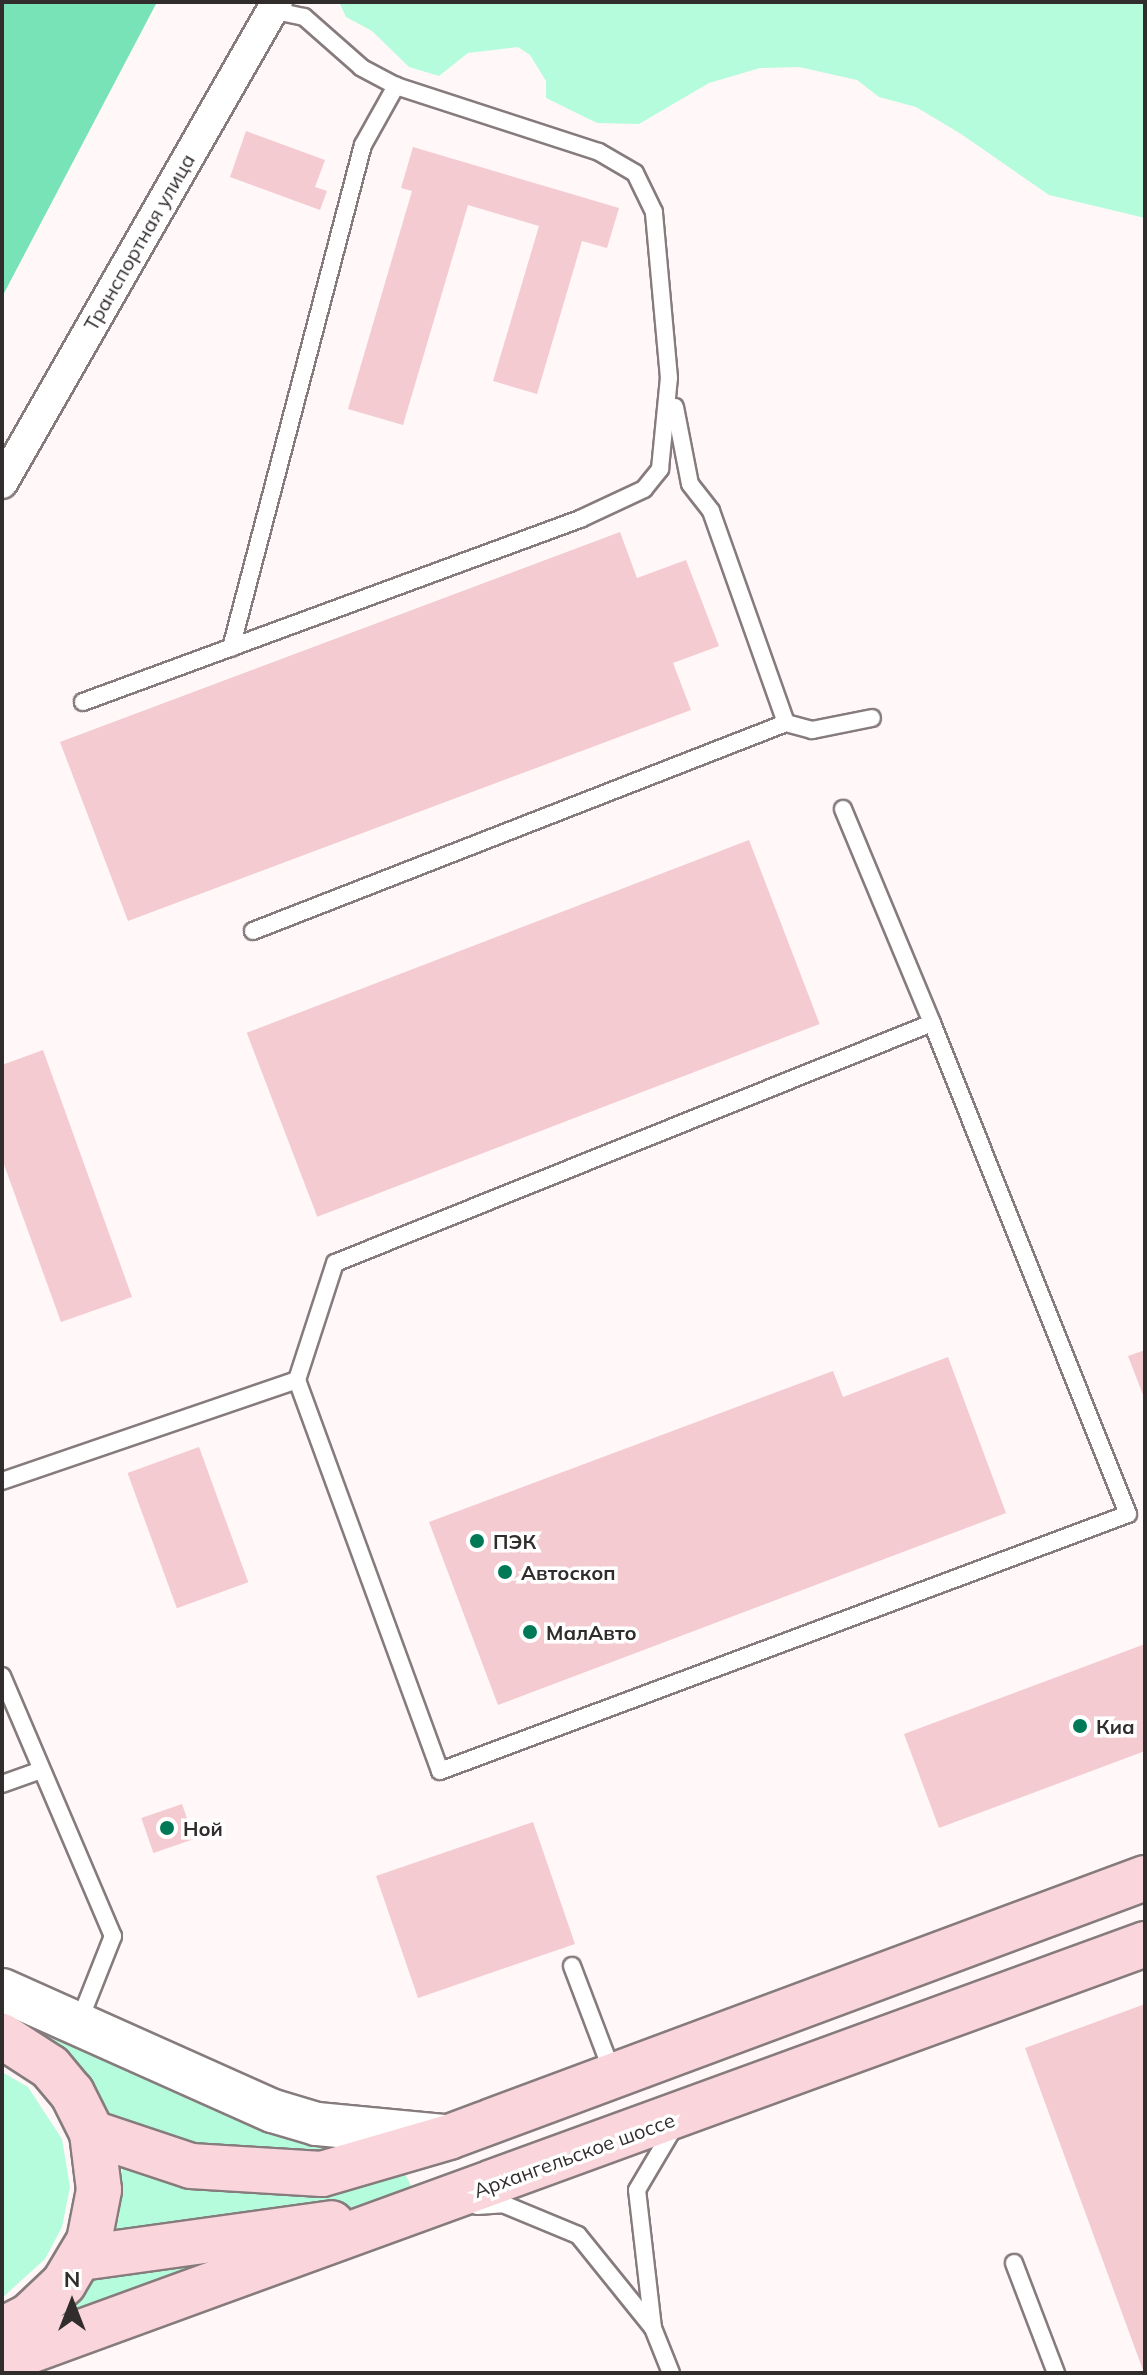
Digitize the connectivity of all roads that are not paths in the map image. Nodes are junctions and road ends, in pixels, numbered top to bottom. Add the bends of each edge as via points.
1 (274, 6) edge
2 (396, 86) junction
3 (669, 378) junction
4 (2, 483) edge
5 (231, 648) junction
6 (83, 702) dead end
7 (872, 718) dead end
8 (786, 723) junction
9 (843, 809) dead end
10 (253, 931) dead end
11 (932, 1023) junction
12 (297, 1380) junction
13 (2, 1481) edge
14 (4, 1686) edge
15 (41, 1770) junction
16 (2, 1784) edge
17 (1145, 1878) edge
18 (1145, 1944) edge
19 (572, 1966) dead end
20 (2, 1990) edge
21 (79, 2024) junction
22 (2, 2036) edge
23 (613, 2076) junction
24 (680, 2116) junction
25 (92, 2133) junction
26 (449, 2137) junction
27 (424, 2211) junction
28 (81, 2258) junction
29 (1014, 2263) dead end
30 (653, 2328) junction
31 (2, 2330) edge
32 (2, 2361) edge
33 (671, 2373) edge
34 (1056, 2373) edge

1 - 2 lane via 304,17 361,67
1 - 4 street, Транспортная улица
2 - 3 lane via 599,152 635,173 654,212
2 - 5 lane via 363,145
3 - 5 lane via 660,469 644,489 580,519
3 - 8 lane via 690,484 711,511
5 - 6 lane
7 - 8 lane via 812,730
8 - 10 lane
9 - 11 lane
11 - 12 lane via 335,1263
11 - 12 lane via 1128,1514 440,1771
12 - 13 lane
14 - 15 lane
15 - 16 lane
15 - 21 lane via 113,1936
17 - 23 main road
18 - 24 main road, Архангельское шоссе
19 - 23 lane
20 - 21 main road
21 - 26 main road via 273,2111 317,2124
22 - 25 main road via 50,2067 72,2093
23 - 26 main road
24 - 27 main road, Архангельское шоссе
24 - 30 lane via 637,2190
25 - 26 main road via 191,2166 322,2174
25 - 28 main road via 99,2190
27 - 28 main road
27 - 30 lane via 503,2204 578,2235
27 - 32 main road, Архангельское шоссе
28 - 31 main road via 49,2300
29 - 34 lane
30 - 33 lane

